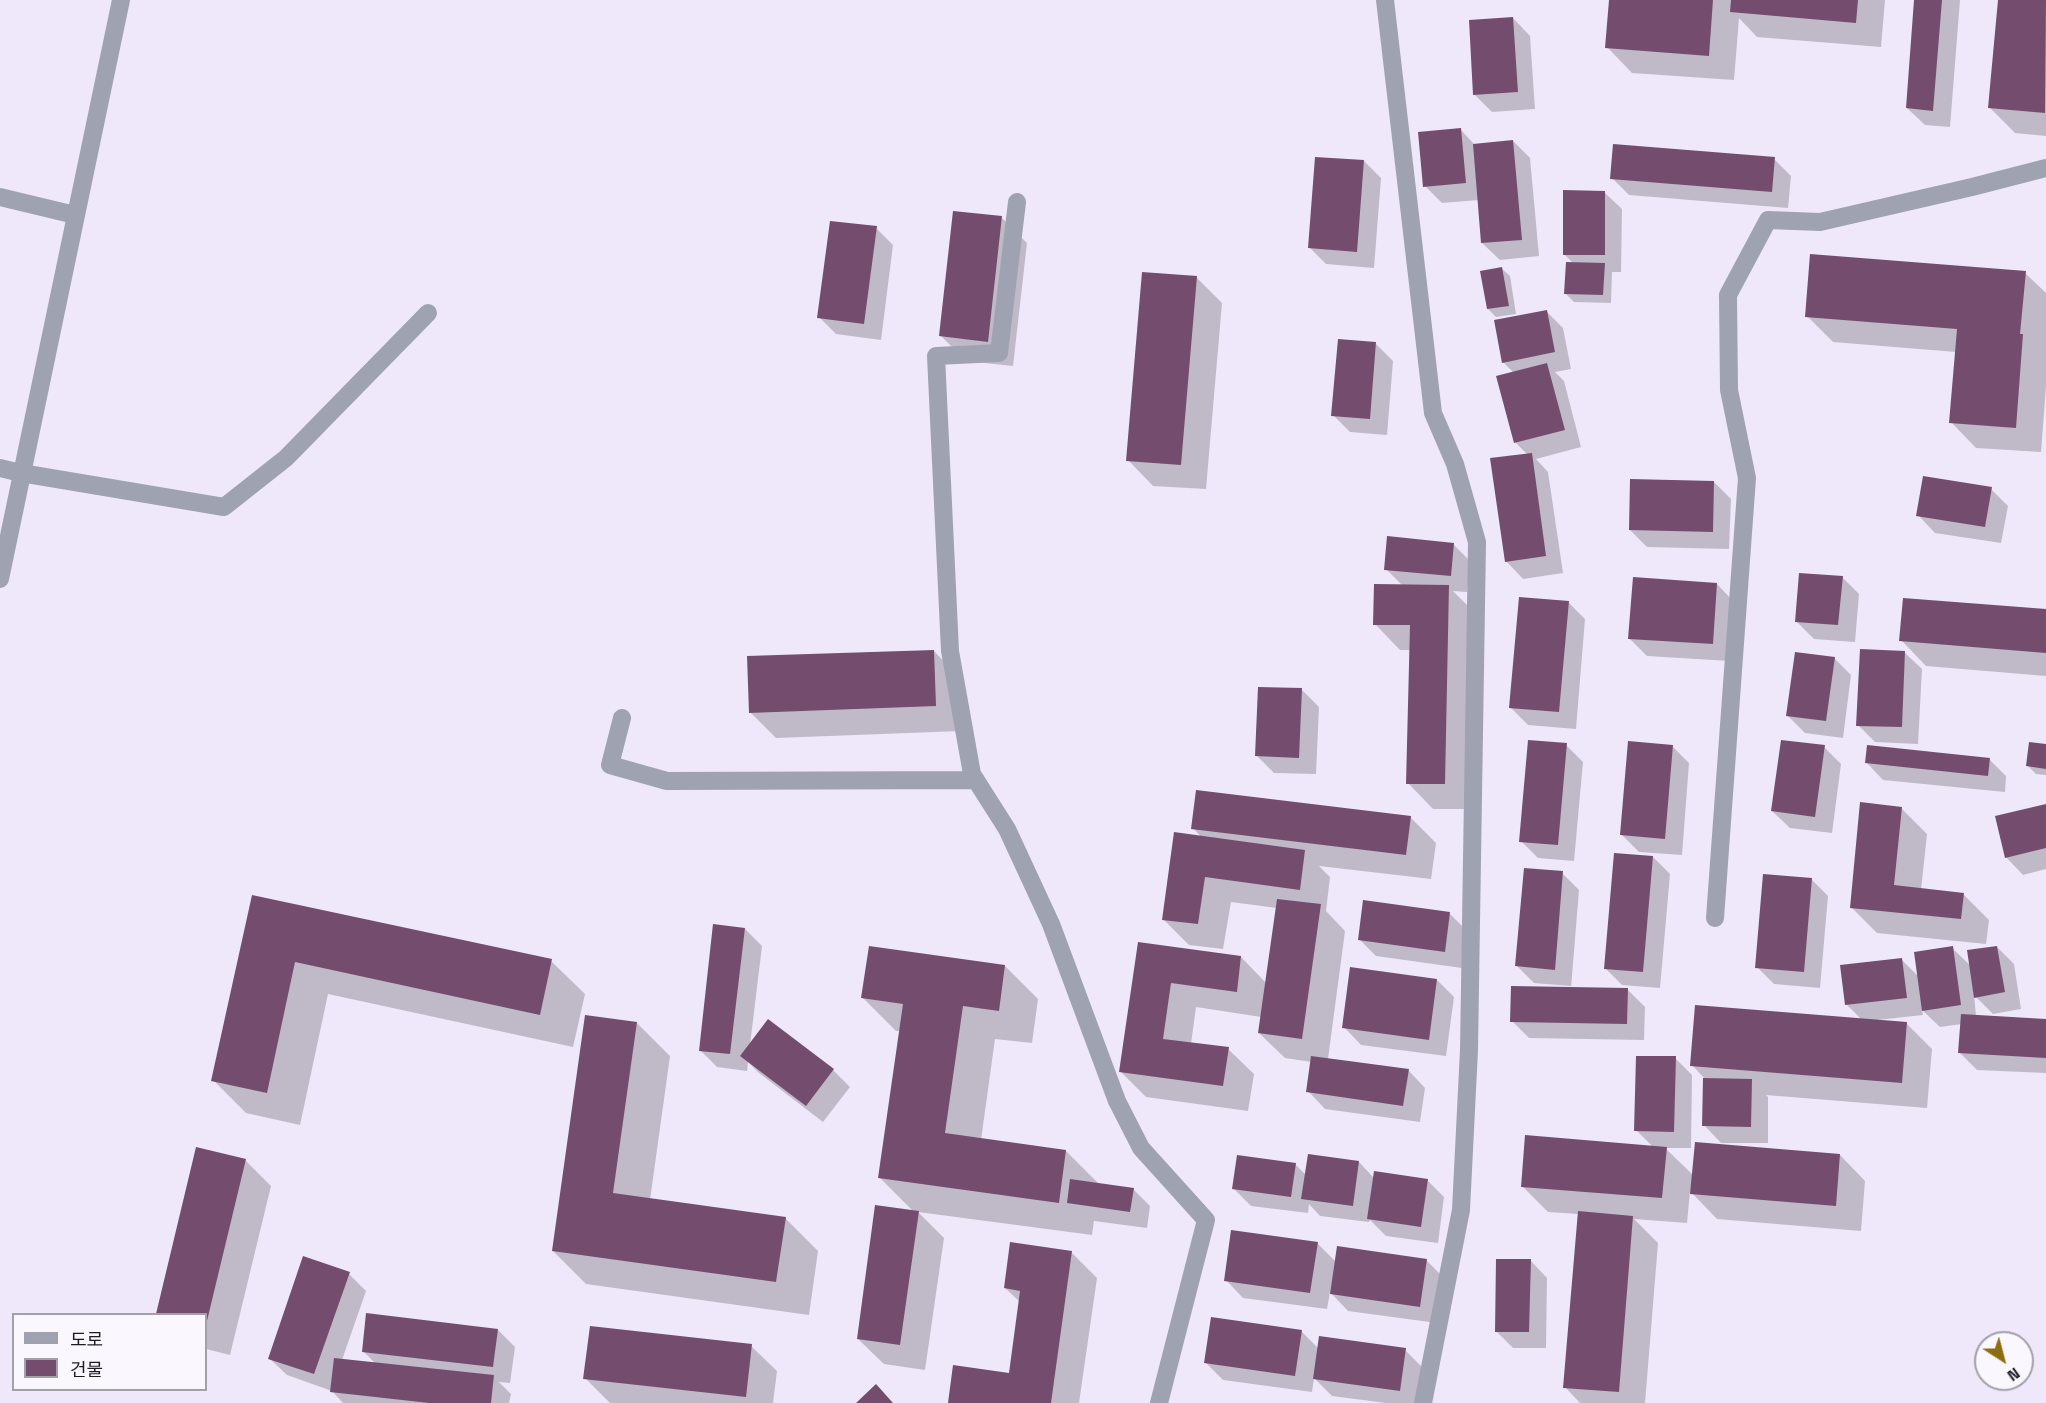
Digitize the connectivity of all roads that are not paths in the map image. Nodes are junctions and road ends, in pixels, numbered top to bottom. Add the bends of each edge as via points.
1 (121, 0) edge
2 (1385, 0) edge
3 (2046, 168) edge
4 (0, 197) edge
5 (1017, 202) dead end
6 (75, 215) junction
7 (428, 313) dead end
8 (0, 468) edge
9 (21, 473) junction
10 (0, 579) edge
11 (621, 718) dead end
12 (975, 780) junction
13 (1715, 918) dead end
14 (1159, 1403) edge
15 (1423, 1403) edge

1 - 6 street
2 - 15 street via 1433,413 1455,464 1478,542 1469,1038 1461,1210
3 - 13 street via 1820,222 1768,220 1728,295 1729,390 1747,478
4 - 6 street
5 - 12 street via 999,353 936,356 950,651
6 - 9 street
7 - 9 street via 286,458 224,507
8 - 9 street
9 - 10 street
11 - 12 street via 610,765 667,781
12 - 14 street via 1007,828 1051,924 1117,1101 1141,1148 1206,1220

